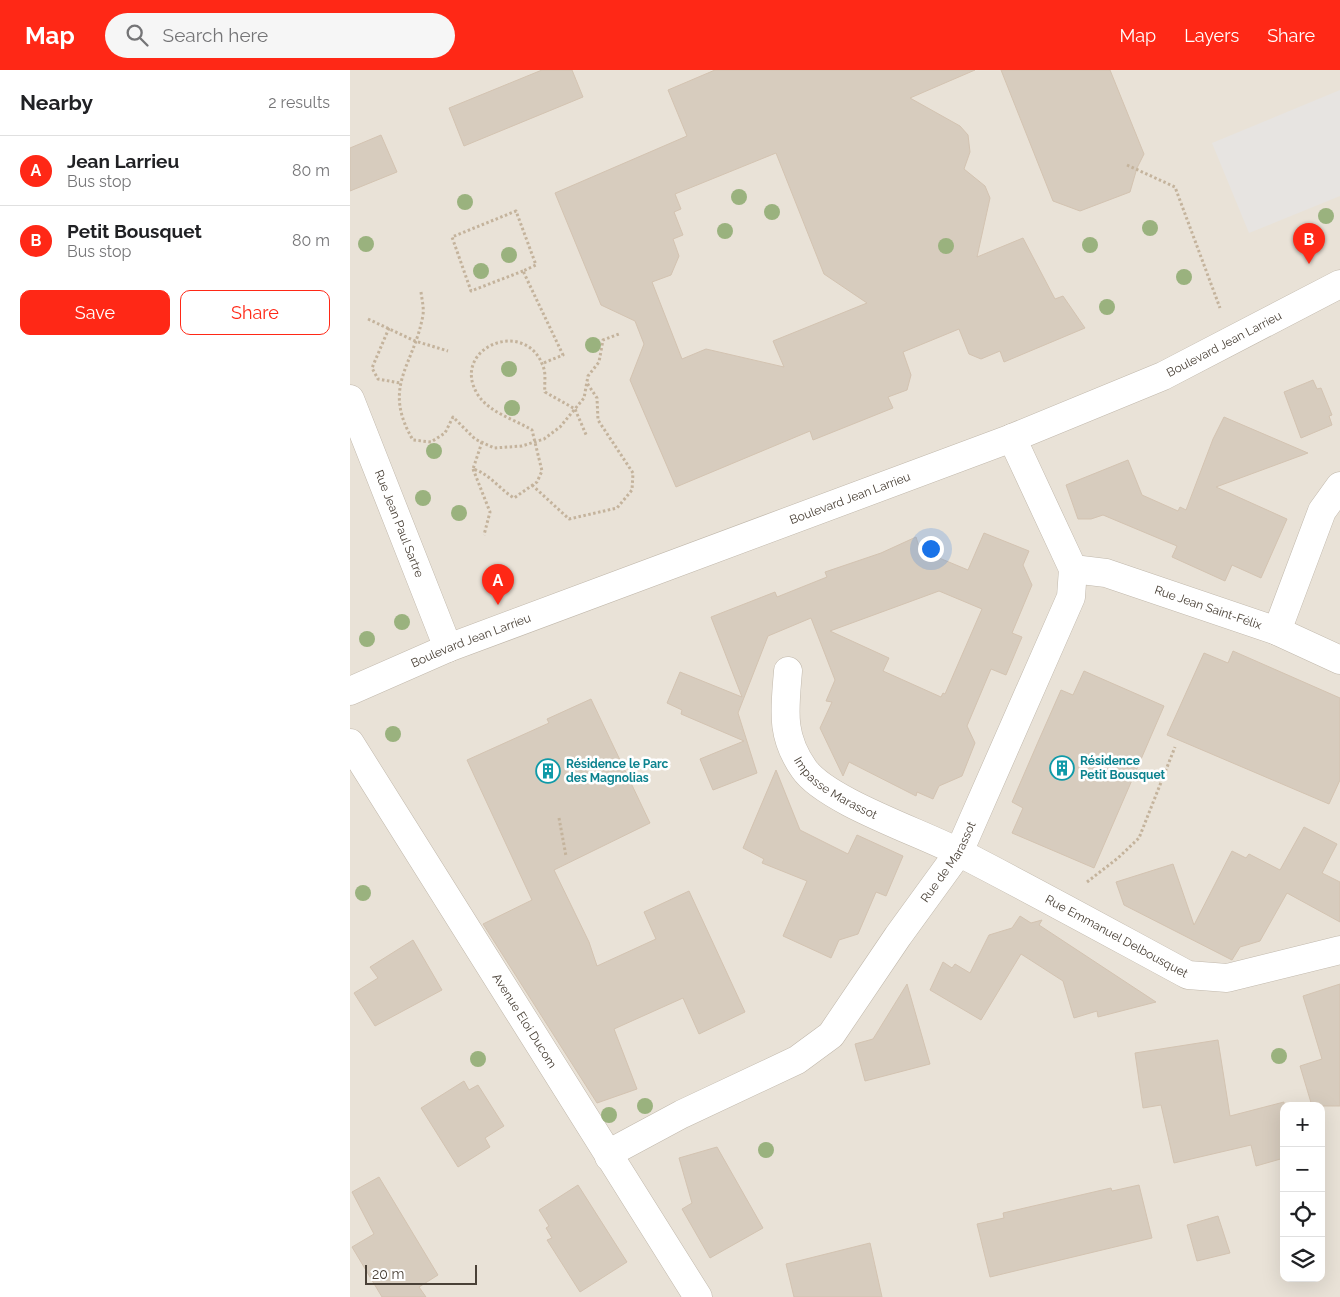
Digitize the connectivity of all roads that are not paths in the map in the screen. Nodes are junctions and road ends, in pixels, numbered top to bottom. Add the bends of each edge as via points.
1 (1340, 284) edge
2 (350, 399) edge
3 (1012, 438) junction
4 (1340, 486) edge
5 (1073, 569) junction
6 (1276, 631) junction
7 (448, 648) junction
8 (1340, 660) edge
9 (788, 671) dead end
10 (350, 691) edge
11 (350, 743) edge
12 (959, 852) junction
13 (1340, 950) edge
14 (609, 1157) junction
15 (698, 1297) edge

1 - 3 street, Boulevard Jean Larrieu via 1163,376
2 - 7 street, Rue Jean Paul Sartre
3 - 5 street, Rue de Marassot
3 - 7 street, Boulevard Jean Larrieu
4 - 6 street via 1322,511
5 - 6 street, Rue Jean Saint-Félix via 1106,573
5 - 12 street, Rue de Marassot via 1071,597
6 - 8 street, Rue Jean Saint-Félix
7 - 10 street, Boulevard Jean Larrieu
9 - 12 street, Impasse Marassot via 784,721 789,743 804,770 825,790
11 - 14 street, Avenue Eloi Ducom
12 - 13 street, Rue Emmanuel Delbousquet via 1188,975 1227,978
12 - 14 street, Rue de Marassot via 831,1035 797,1060 675,1118 615,1150
14 - 15 street, Avenue Eloi Ducom

